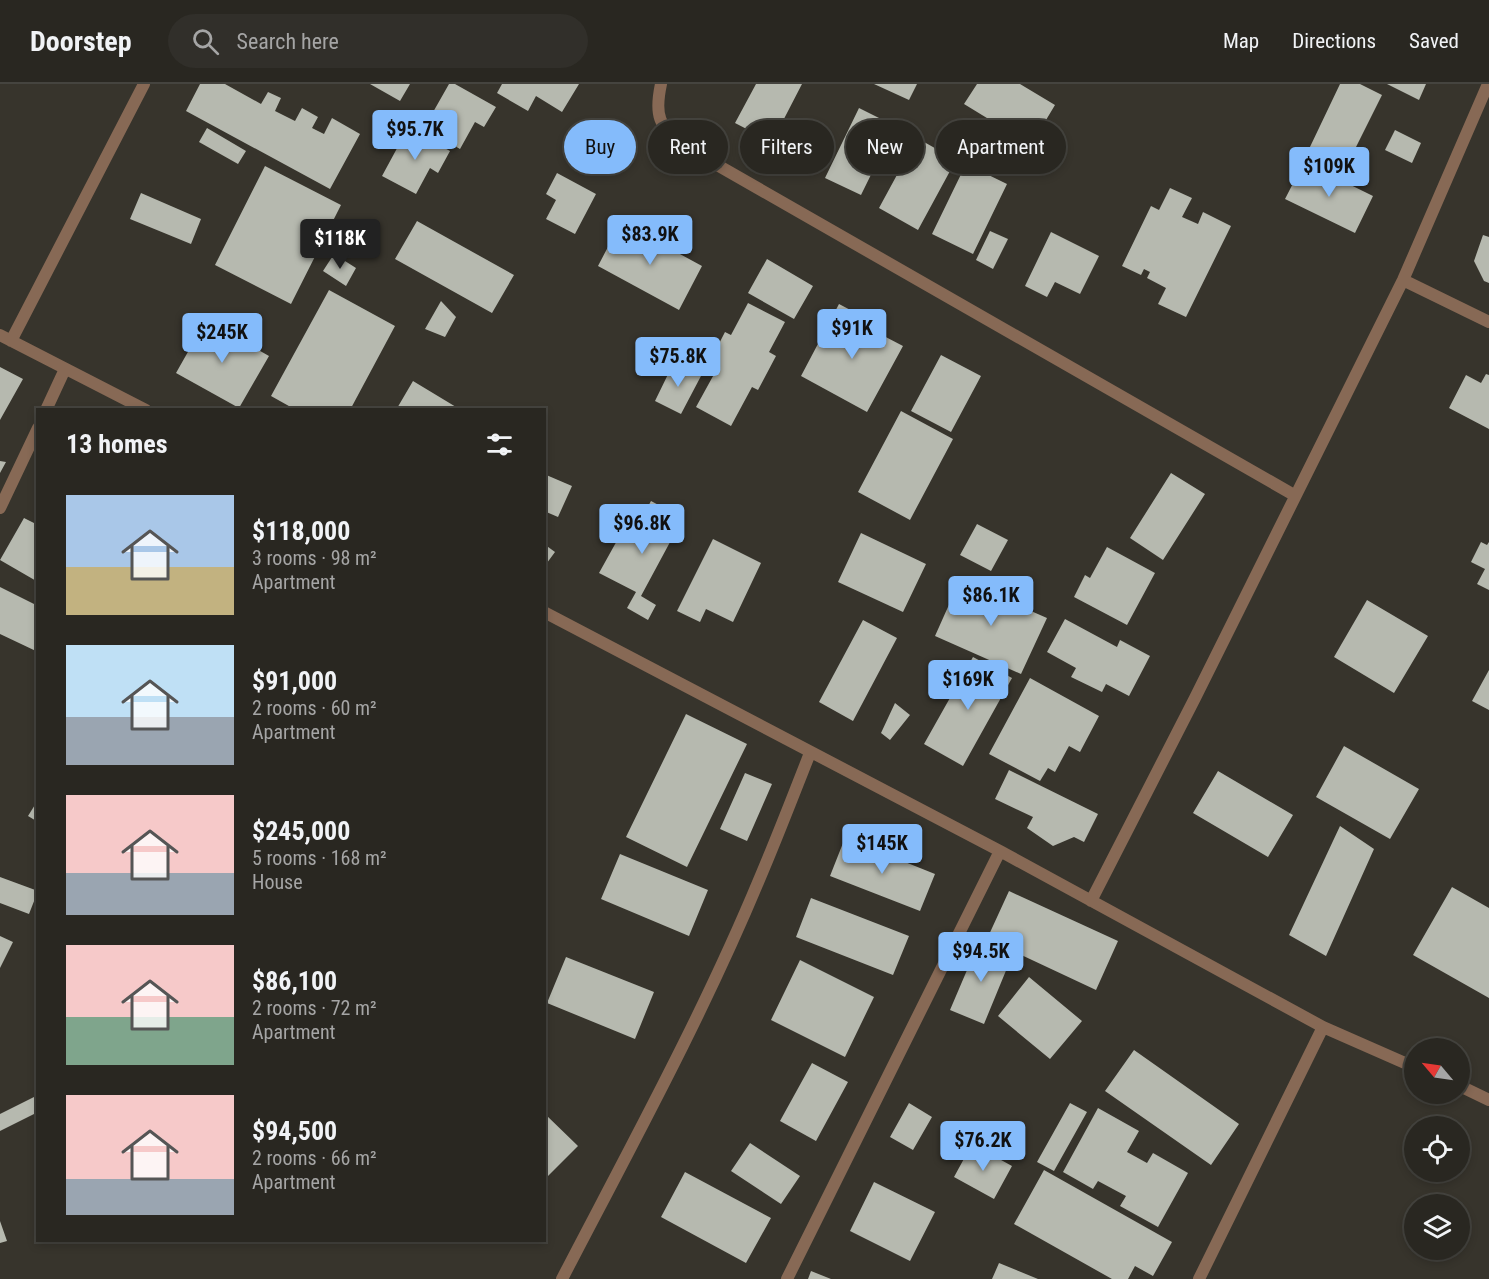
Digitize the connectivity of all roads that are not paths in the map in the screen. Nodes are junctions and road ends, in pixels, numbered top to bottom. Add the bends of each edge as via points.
1 (144, 84) edge
2 (661, 84) edge
3 (1488, 84) edge
4 (1403, 280) junction
5 (1489, 322) edge
6 (5, 338) edge
7 (65, 369) junction
8 (47, 408) edge
9 (142, 408) edge
10 (36, 432) edge
11 (1294, 495) junction
12 (0, 508) edge
13 (546, 613) edge
14 (810, 753) junction
15 (1000, 851) junction
16 (1090, 901) junction
17 (1323, 1027) junction
18 (1404, 1063) edge
19 (1470, 1090) edge
20 (1487, 1096) edge
21 (562, 1279) edge
22 (787, 1279) edge
23 (1199, 1279) edge

1 - 6 street
2 - 11 street via 657,102 662,128 684,146
3 - 4 street
4 - 5 street
4 - 11 street
6 - 7 street
7 - 8 street
7 - 9 street
10 - 12 street
11 - 16 street
13 - 14 street
14 - 15 street
14 - 21 street via 759,881 699,1011
15 - 16 street
15 - 22 street
16 - 17 street
17 - 18 street
17 - 23 street
19 - 20 street

